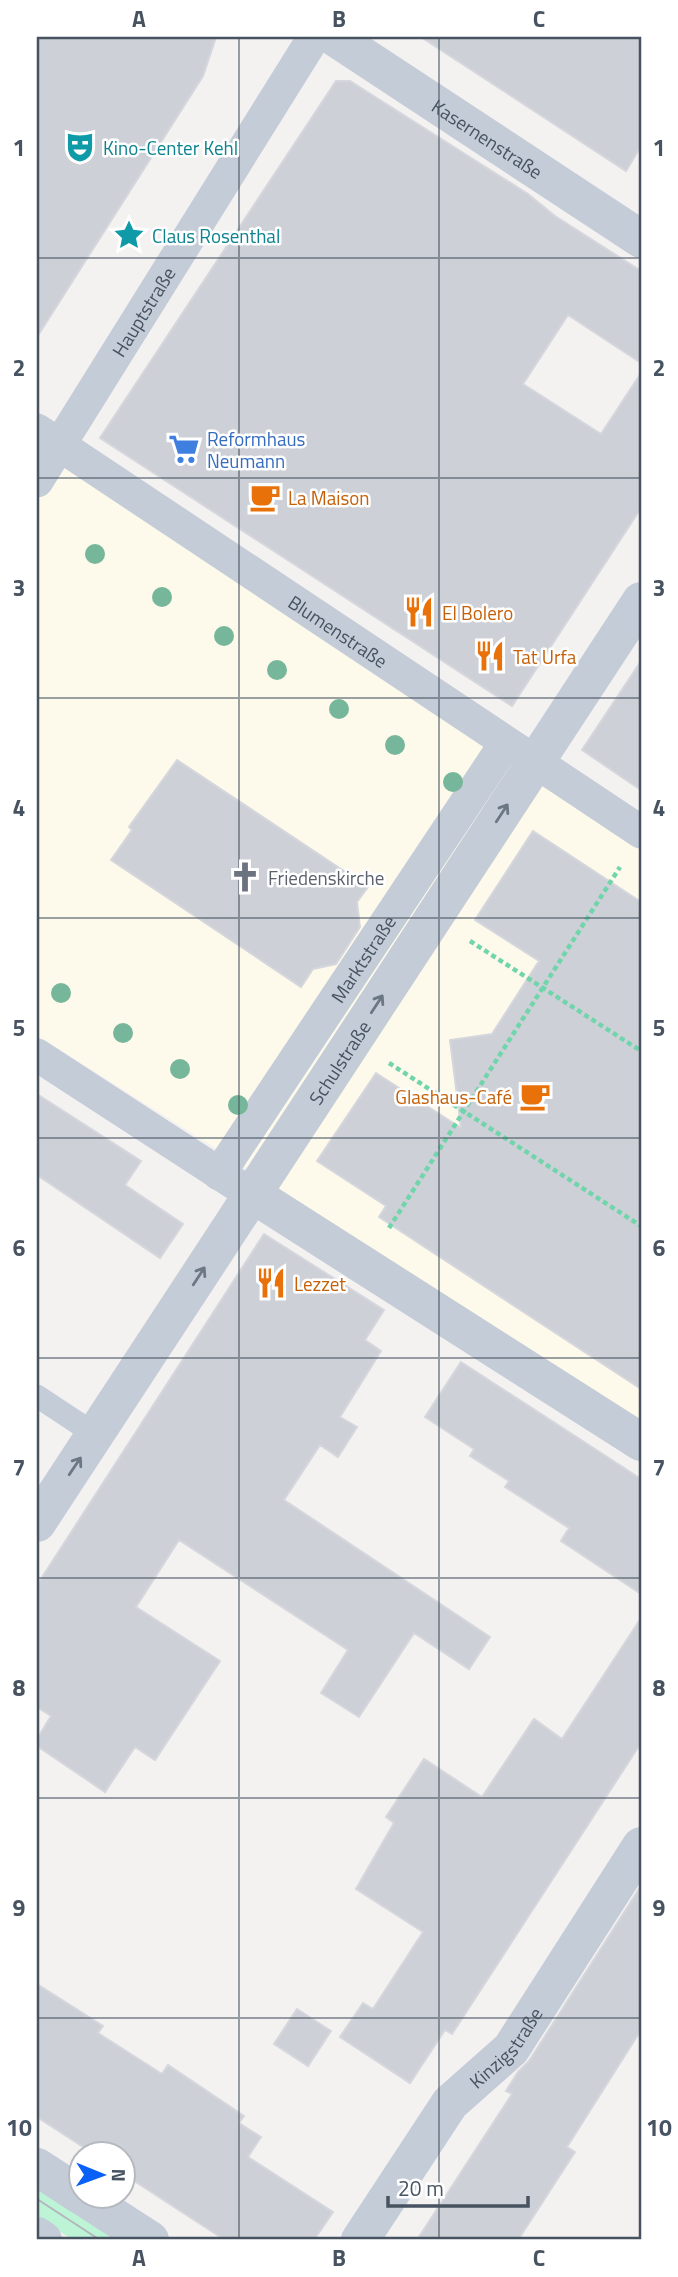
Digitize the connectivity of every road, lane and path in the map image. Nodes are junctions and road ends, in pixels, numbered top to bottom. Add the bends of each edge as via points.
1 (314, 37) edge
2 (334, 37) edge
3 (641, 239) edge
4 (48, 437) edge
5 (37, 481) edge
6 (641, 601) edge
7 (521, 753) junction
8 (634, 844) edge
9 (433, 918) junction
10 (543, 988) junction
11 (353, 1040) junction
12 (641, 1051) edge
13 (37, 1055) edge
14 (464, 1111) junction
15 (219, 1174) junction
16 (252, 1194) junction
17 (641, 1226) edge
18 (365, 1265) junction
19 (37, 1396) edge
20 (96, 1435) junction
21 (641, 1442) edge
22 (37, 1523) edge
23 (641, 1846) edge
24 (37, 2167) edge
25 (66, 2186) edge
26 (103, 2210) edge
27 (37, 2236) edge
28 (43, 2240) edge
29 (150, 2240) edge
30 (360, 2240) edge

1 - 4 street, Hauptstraße
2 - 3 street, Kasernenstraße
4 - 5 street, Hauptstraße
4 - 7 street, Blumenstraße
6 - 7 street, Schulstraße
7 - 8 street, Blumenstraße
9 -> 7 street, Schulstraße
7 - 15 street, Marktstraße
8 - 10 path
9 - 10 path
11 -> 9 street, Schulstraße
10 - 12 path
10 - 14 path
11 - 14 path
11 - 16 street, Schulstraße
13 - 15 street
14 - 17 path
14 - 18 path
15 - 16 street
16 - 18 street
20 -> 16 street, Schulstraße
18 - 21 street
19 - 20 lane
22 -> 20 street, Schulstraße
23 - 30 street, Kinzigstraße via 511,2049 450,2102
24 - 25 street
26 - 29 street
27 - 28 street

